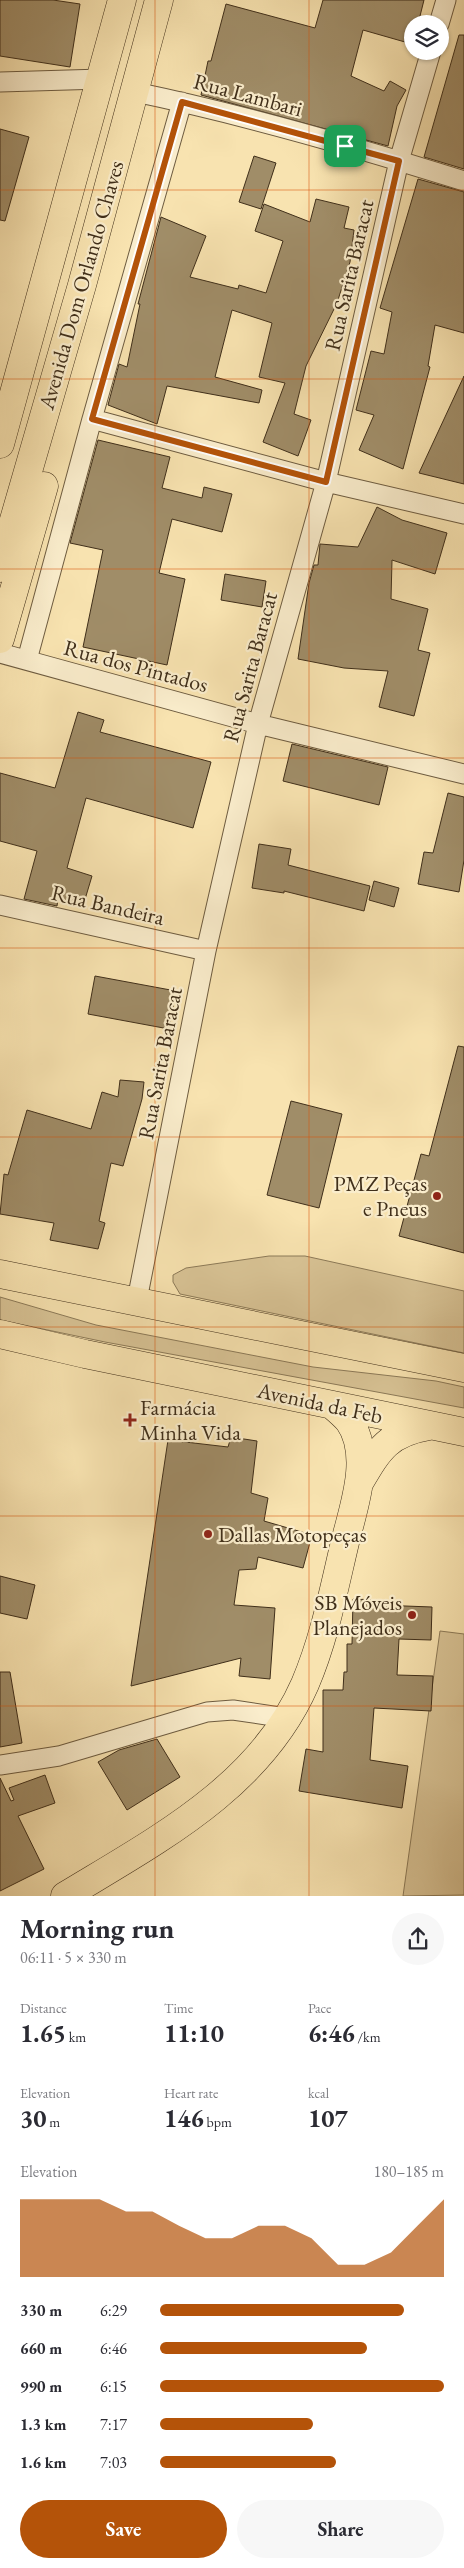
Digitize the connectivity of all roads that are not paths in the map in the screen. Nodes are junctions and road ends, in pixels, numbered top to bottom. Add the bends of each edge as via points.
1 (122, 0) edge
2 (159, 0) edge
3 (446, 0) edge
4 (442, 15) edge
5 (428, 60) edge
6 (102, 79) junction
7 (0, 82) edge
8 (135, 92) junction
9 (182, 102) junction
10 (399, 161) junction
11 (464, 181) edge
12 (46, 278) junction
13 (82, 285) junction
14 (0, 384) edge
15 (92, 419) junction
16 (0, 444) edge
17 (326, 482) junction
18 (464, 514) edge
19 (0, 568) edge
20 (0, 639) edge
21 (0, 653) edge
22 (27, 660) junction
23 (258, 724) junction
24 (464, 774) edge
25 (0, 905) edge
26 (206, 951) junction
27 (0, 1264) edge
28 (0, 1274) edge
29 (36, 1280) junction
30 (137, 1300) junction
31 (0, 1334) edge
32 (464, 1368) edge
33 (332, 1405) junction
34 (430, 1426) junction
35 (464, 1432) edge
36 (358, 1483) junction
37 (286, 1718) junction
38 (0, 1765) edge
39 (66, 1896) edge

1 - 6 main road, Avenida Dom Orlando Chaves
2 - 8 main road, Avenida Dom Orlando Chaves
3 - 4 street
5 - 10 street, Rua Sarita Baracat
6 - 7 street
6 - 12 main road, Avenida Dom Orlando Chaves
8 - 9 street, Rua Lambari
8 - 13 main road, Avenida Dom Orlando Chaves
9 - 10 street, Rua Lambari
9 - 15 street
10 - 11 street, Rua Lambari
10 - 17 street, Rua Sarita Baracat
12 - 14 main road via 15,340
12 - 16 main road, Avenida Dom Orlando Chaves
13 - 19 main road, Avenida Dom Orlando Chaves
13 - 20 main road via 66,408
15 - 17 street
15 - 22 street
17 - 18 street
17 - 23 street, Rua Sarita Baracat
21 - 22 street, Rua dos Pintados
22 - 23 street, Rua dos Pintados
23 - 24 street, Rua dos Pintados
23 - 26 street, Rua Sarita Baracat
25 - 26 street, Rua Bandeira
26 - 30 street, Rua Sarita Baracat
27 - 29 main road
28 - 29 main road
29 - 30 main road
30 - 32 main road
31 - 33 main road, Avenida da Feb
33 - 34 main road, Avenida da Feb
33 - 36 main road via 348,1421 358,1440
34 - 35 main road, Avenida da Feb
34 - 36 main road via 407,1430 392,1438
36 - 37 main road via 323,1635 304,1686
37 - 38 street via 234,1710 207,1712 59,1756
37 - 39 main road via 247,1771 213,1800 163,1836

